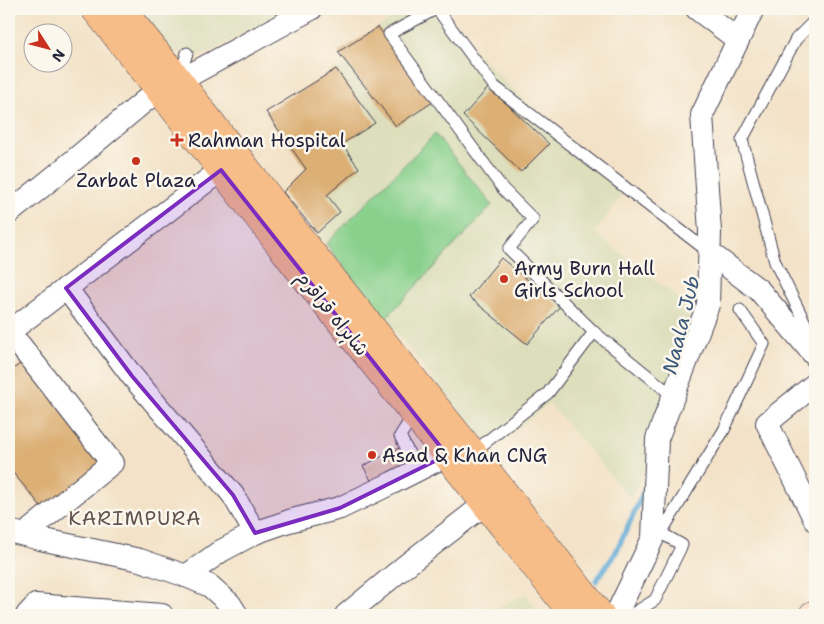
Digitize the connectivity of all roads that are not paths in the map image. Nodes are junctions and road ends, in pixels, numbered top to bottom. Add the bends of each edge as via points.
1 (95, 9) edge
2 (121, 9) edge
3 (311, 9) edge
4 (436, 9) edge
5 (697, 9) edge
6 (754, 9) edge
7 (815, 20) edge
8 (738, 40) junction
9 (187, 53) dead end
10 (169, 85) junction
11 (221, 170) junction
12 (9, 213) edge
13 (710, 253) junction
14 (66, 288) junction
15 (740, 310) dead end
16 (594, 332) junction
17 (14, 338) edge
18 (815, 343) edge
19 (815, 356) edge
20 (815, 384) edge
21 (673, 396) junction
22 (460, 454) junction
23 (486, 503) junction
24 (815, 520) edge
25 (255, 532) junction
26 (19, 533) edge
27 (186, 576) junction
28 (586, 613) edge
29 (27, 615) edge
30 (162, 615) edge
31 (237, 615) edge
32 (346, 615) edge
33 (616, 615) edge
34 (631, 615) edge

1 - 10 highway, شاہراہ قراقرم
2 - 10 highway, شاہراہ قراقرم
3 - 10 street
4 - 13 lane via 494,86
4 - 16 lane via 389,34 503,189 533,219 508,249
5 - 8 street
6 - 8 street
7 - 18 lane via 796,39 742,140 775,262
8 - 13 street via 702,115
9 - 10 lane
10 - 11 highway, شاہراہ قراقرم
10 - 12 street
10 - 22 highway, شاہراہ قراقرم via 310,250
11 - 14 street
11 - 22 highway, شاہراہ قراقرم via 414,414
13 - 19 street via 759,290
13 - 21 street via 708,305
14 - 17 street
14 - 25 street via 132,376 233,495
15 - 34 lane via 764,344 724,430 661,533 682,546 655,600
16 - 21 lane
16 - 22 lane via 548,393
17 - 26 street via 112,463 31,528
20 - 24 street via 767,423
21 - 33 street via 657,439 652,538
22 - 23 highway, شاہراہ قراقرم
22 - 25 street via 340,508
22 - 28 highway, شاہراہ قراقرم
23 - 28 highway, شاہراہ قراقرم
23 - 32 street
25 - 27 street
26 - 27 street via 140,560
27 - 31 street via 210,586
29 - 30 street via 36,605

